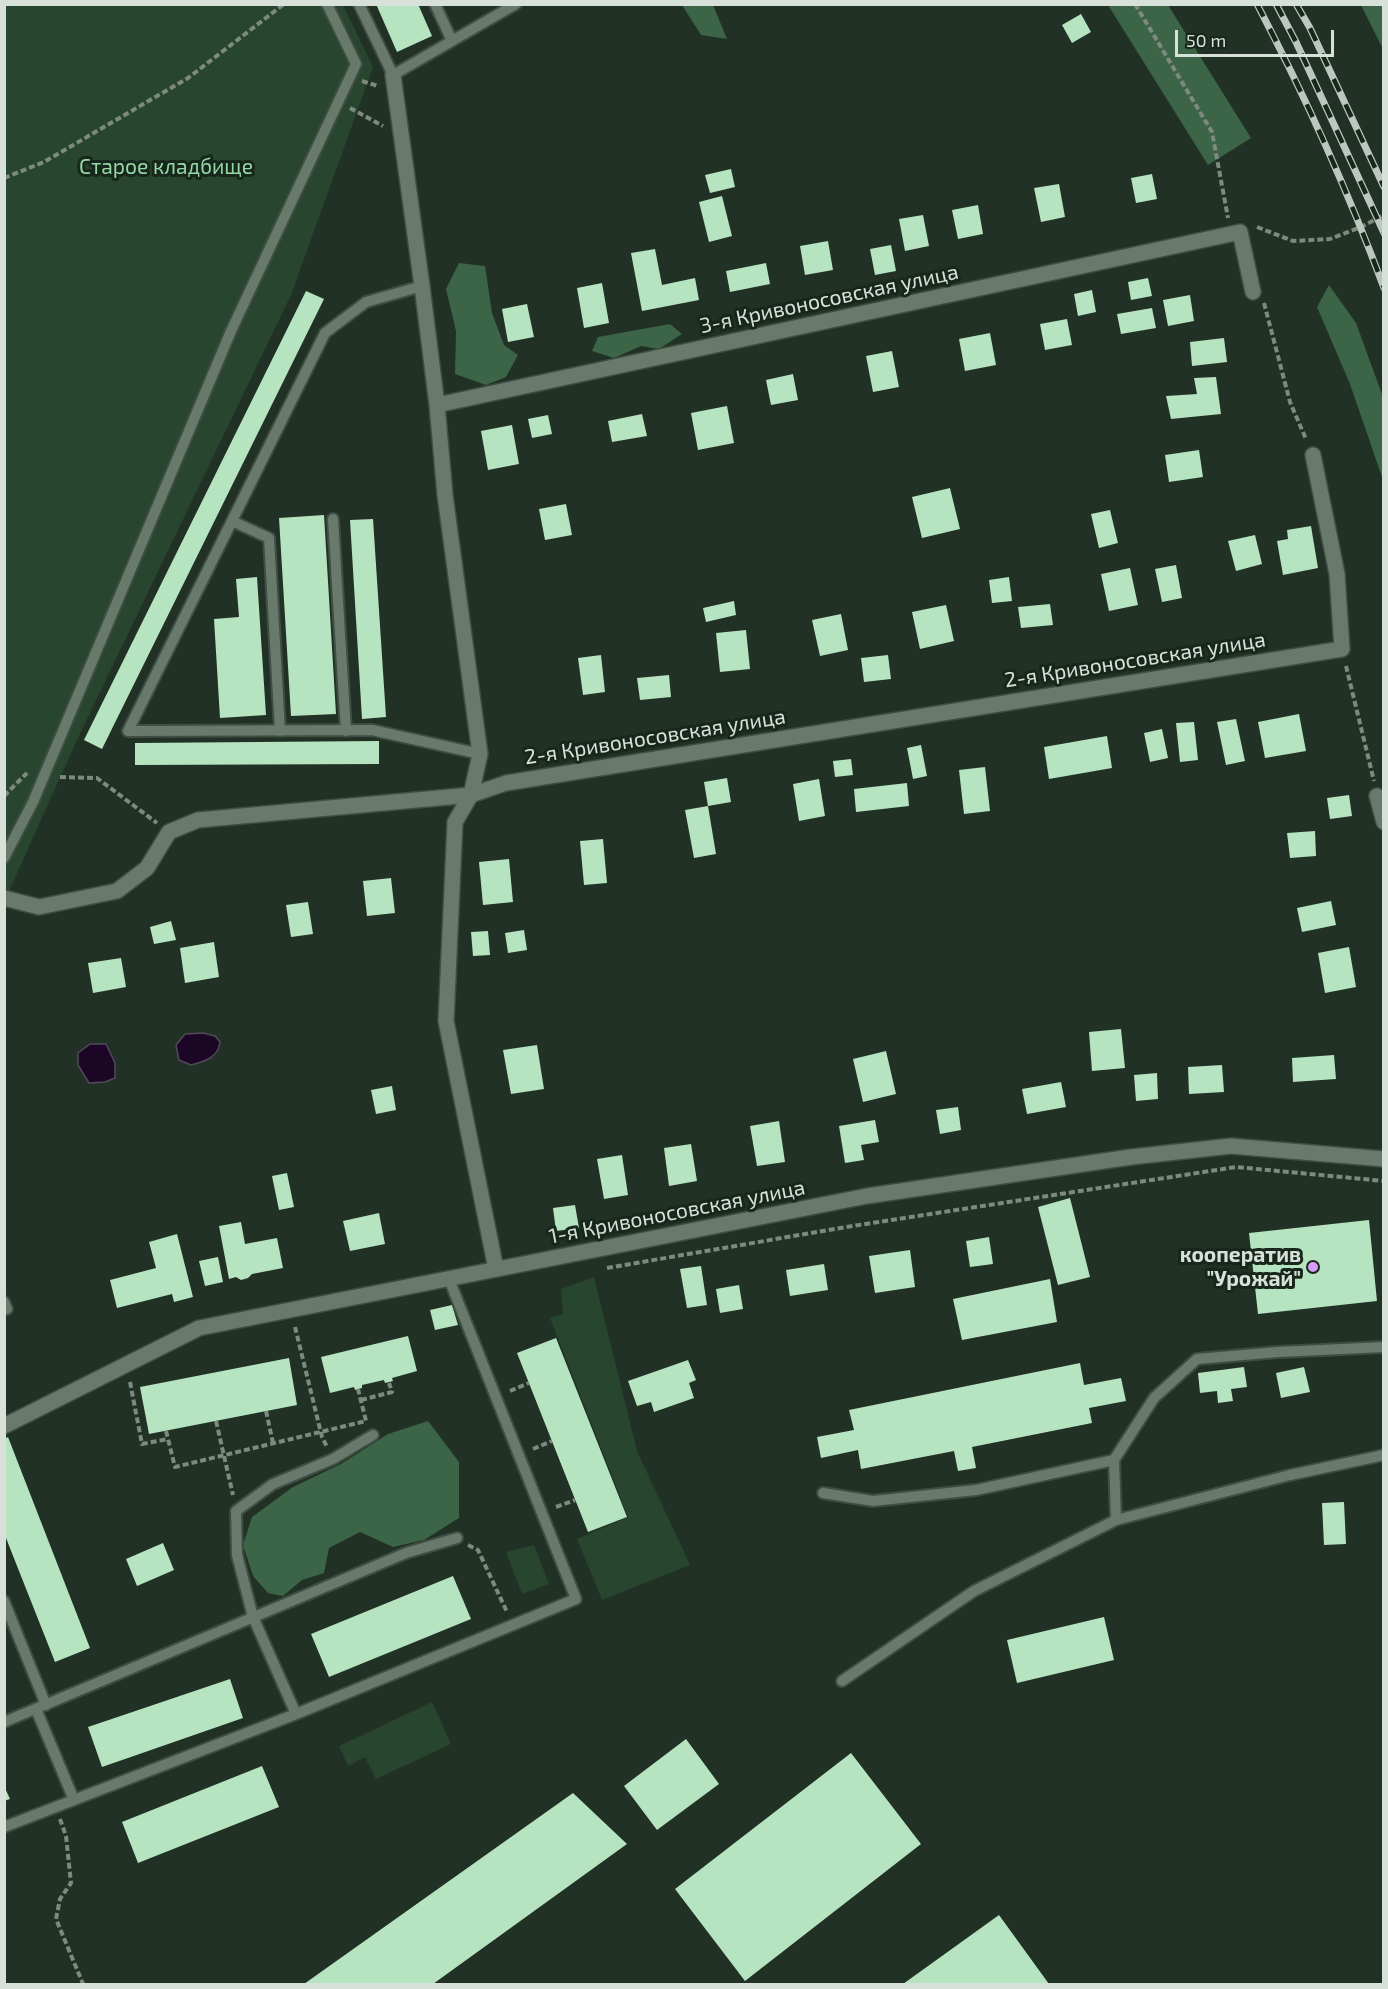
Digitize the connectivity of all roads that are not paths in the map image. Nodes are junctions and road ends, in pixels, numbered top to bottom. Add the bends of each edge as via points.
1 (327, 4) edge
2 (359, 4) edge
3 (435, 4) edge
4 (516, 4) edge
5 (452, 41) junction
6 (394, 82) junction
7 (422, 286) junction
8 (1253, 292) road end
9 (437, 405) junction
10 (1313, 455) road end
11 (333, 519) dead end
12 (232, 521) junction
13 (346, 730) junction
14 (280, 731) junction
15 (480, 754) junction
16 (471, 795) junction
17 (1377, 796) road end
18 (1383, 822) edge
19 (4, 858) edge
20 (4, 898) edge
21 (1383, 1159) edge
22 (496, 1269) junction
23 (449, 1279) junction
24 (1383, 1347) edge
25 (4, 1426) edge
26 (373, 1435) dead end
27 (1383, 1455) edge
28 (1114, 1460) junction
29 (823, 1492) dead end
30 (1116, 1520) junction
31 (457, 1538) road end
32 (4, 1600) edge
33 (253, 1617) junction
34 (842, 1681) dead end
35 (41, 1707) junction
36 (296, 1714) junction
37 (4, 1722) edge
38 (74, 1800) junction
39 (4, 1827) edge

1 - 19 lane via 356,64 231,331 33,802
2 - 6 lane
3 - 5 lane
4 - 5 lane
5 - 6 lane
6 - 7 street
7 - 9 street
7 - 12 lane via 366,302 325,333
8 - 9 street, 3-я Кривоносовская улица via 1235,233
9 - 15 street via 445,495
10 - 16 street, 2-я Кривоносовская улица via 1337,574 1342,649 506,783
11 - 13 lane
12 - 14 lane via 269,538
12 - 14 lane via 128,731
13 - 14 lane
13 - 15 lane via 372,730
15 - 16 street
16 - 20 street, 2-я Кривоносовская улица via 198,820 169,832 147,868 117,891 39,907
16 - 22 street via 454,822 446,1022
17 - 18 street
21 - 22 street, 1-я Кривоносовская улица via 1231,1146 1131,1157 867,1196
22 - 23 street, 1-я Кривоносовская улица
23 - 25 street, 1-я Кривоносовская улица via 199,1328
23 - 36 lane via 576,1599
24 - 28 lane via 1197,1359 1154,1398
26 - 33 lane via 333,1459 273,1484 236,1511 237,1555
27 - 30 lane
28 - 29 lane via 976,1490 873,1501
28 - 30 lane
30 - 34 lane via 974,1591
31 - 33 lane via 406,1552
32 - 35 lane
33 - 35 lane
33 - 36 lane
35 - 37 lane
35 - 38 lane
36 - 38 lane
38 - 39 lane

